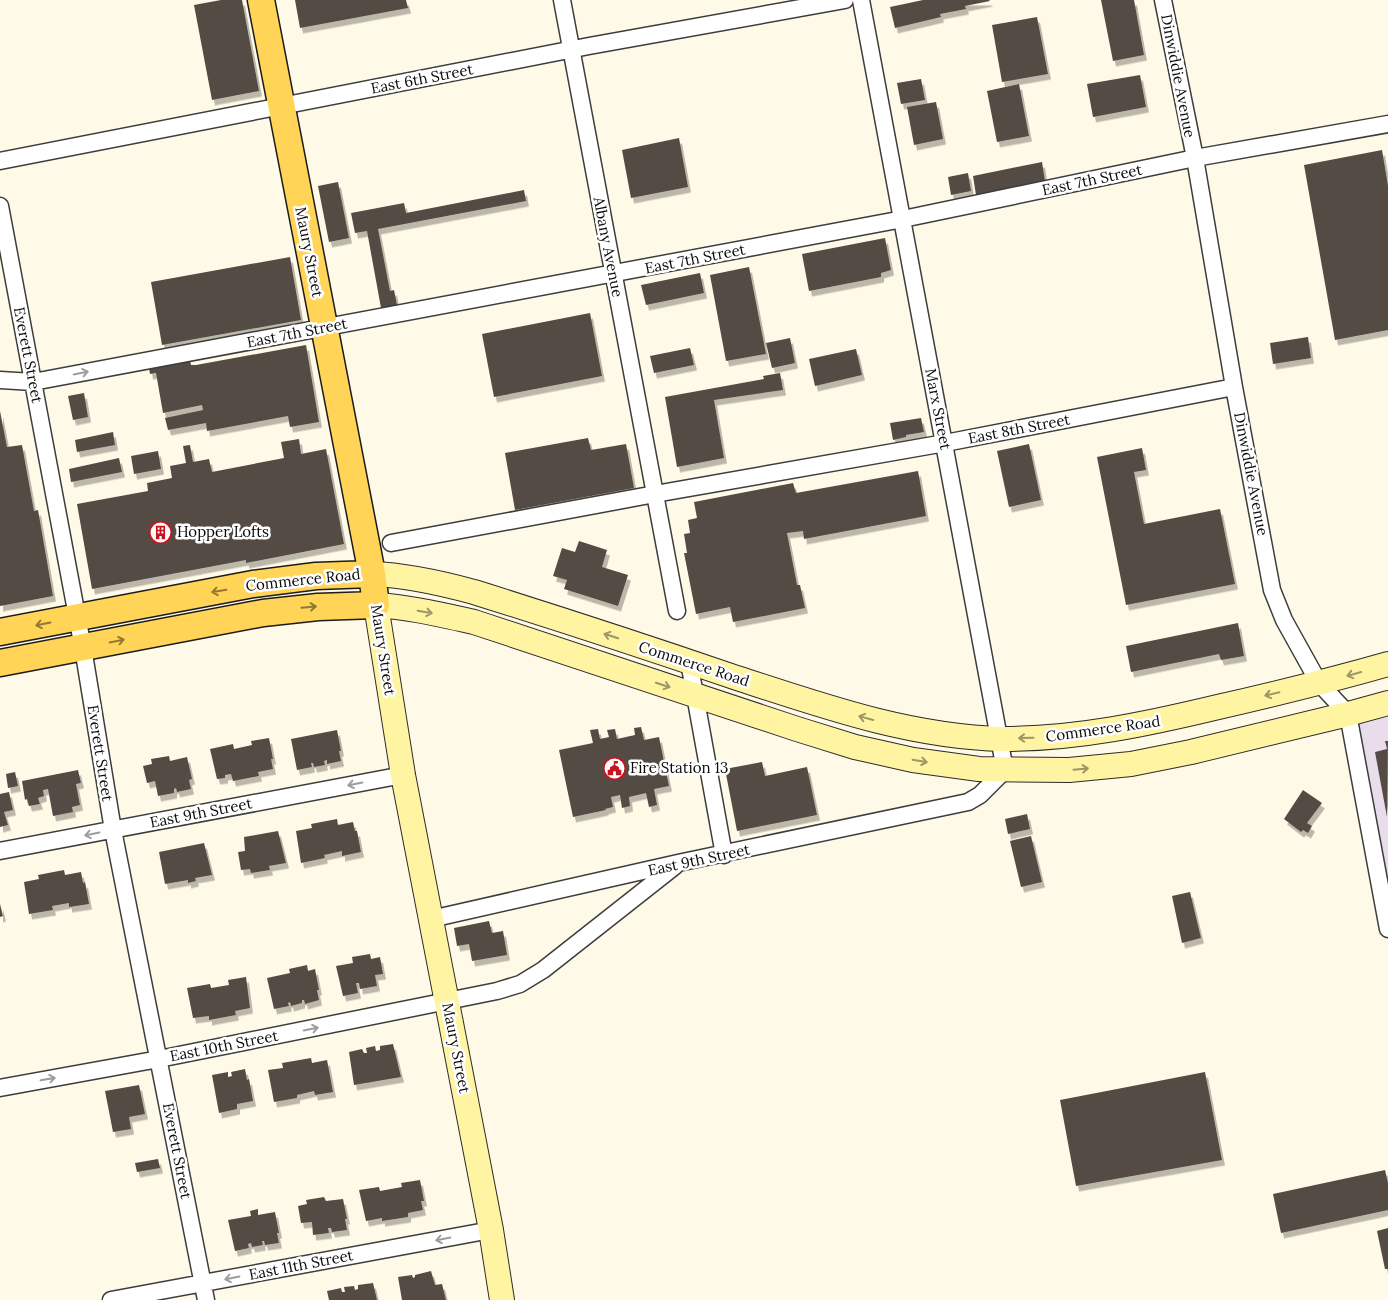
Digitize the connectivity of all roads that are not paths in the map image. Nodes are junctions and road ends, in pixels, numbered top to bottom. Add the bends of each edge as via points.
1 (261, 0) edge
2 (562, 0) edge
3 (845, 0) edge
4 (861, 0) edge
5 (1163, 0) edge
6 (571, 50) junction
7 (282, 107) junction
8 (1388, 124) edge
9 (1195, 158) junction
10 (0, 161) edge
11 (0, 206) edge
12 (903, 219) junction
13 (613, 274) junction
14 (324, 328) junction
15 (0, 380) edge
16 (33, 382) junction
17 (1234, 387) junction
18 (944, 443) junction
19 (655, 494) junction
20 (391, 543) dead end
21 (372, 574) junction
22 (376, 605) junction
23 (677, 611) dead end
24 (77, 617) junction
25 (0, 632) edge
26 (83, 648) junction
27 (689, 662) junction
28 (0, 663) edge
29 (1388, 664) edge
30 (1319, 683) junction
31 (694, 695) junction
32 (1388, 703) edge
33 (1348, 714) junction
34 (1000, 738) junction
35 (1005, 770) junction
36 (403, 775) junction
37 (113, 830) junction
38 (0, 851) edge
39 (724, 855) junction
40 (678, 863) junction
41 (430, 919) junction
42 (1388, 929) edge
43 (448, 1001) junction
44 (159, 1060) junction
45 (0, 1088) edge
46 (491, 1230) junction
47 (203, 1284) junction
48 (111, 1300) edge
49 (206, 1300) edge
50 (502, 1300) edge

1 - 7 main road, Maury Street
2 - 6 street, Albany Avenue
3 - 6 street, East 6th Street
4 - 12 street, Marx Street
5 - 9 street, Dinwiddie Avenue
6 - 7 street, East 6th Street
6 - 13 street, Albany Avenue
7 - 10 street, East 6th Street
7 - 14 main road, Maury Street
8 - 9 street, East 7th Street
9 - 12 street, East 7th Street
9 - 17 street, Dinwiddie Avenue
11 - 16 street, Everett Street
12 - 13 street, East 7th Street
12 - 18 street, Marx Street
13 - 14 street, East 7th Street
13 - 19 street, Albany Avenue
16 -> 14 street, East 7th Street
14 - 21 main road, Maury Street
15 - 16 street, East 7th Street
16 - 24 street, Everett Street
17 - 18 street, East 8th Street
17 - 30 street, Dinwiddie Avenue via 1272,590 1284,620
18 - 19 street, East 8th Street
18 - 34 street, Marx Street
19 - 20 street
19 - 23 street, Albany Avenue
21 - 22 main road, Maury Street
21 -> 24 main road, Commerce Road via 280,580
27 -> 21 main road, Commerce Road via 474,592
26 -> 22 main road, Commerce Road via 263,613 318,606
22 -> 31 main road, Commerce Road via 474,622
22 - 36 main road, Maury Street
24 -> 25 main road, Commerce Road
24 - 26 street, Everett Street
26 - 28 main road, Commerce Road
26 - 37 street, Everett Street
27 - 31 street
34 -> 27 main road, Commerce Road via 956,736 881,722
29 -> 30 main road, Commerce Road
30 - 33 street, Dinwiddie Avenue
30 -> 34 main road, Commerce Road via 1119,729 1058,738
31 -> 35 main road, Commerce Road via 863,749 913,760
31 - 39 street
32 - 33 main road, Commerce Road
35 -> 33 main road, Commerce Road via 1068,770 1131,764
33 - 42 street
34 - 35 street, Marx Street
35 - 39 street, East 9th Street via 980,795 968,802
36 -> 37 street, East 9th Street
36 - 41 main road, Maury Street
37 -> 38 street, East 9th Street
37 - 44 street, Everett Street
39 - 40 street, East 9th Street
40 - 41 street, East 9th Street
40 - 43 street, East 10th Street via 543,970 520,984
41 - 43 main road, Maury Street
44 -> 43 street, East 10th Street
43 - 46 main road, Maury Street
45 -> 44 street, East 10th Street
44 - 47 street, Everett Street
46 -> 47 street, East 11th Street
46 - 50 main road, Maury Street
47 - 48 street, East 11th Street
47 - 49 street, Everett Street

